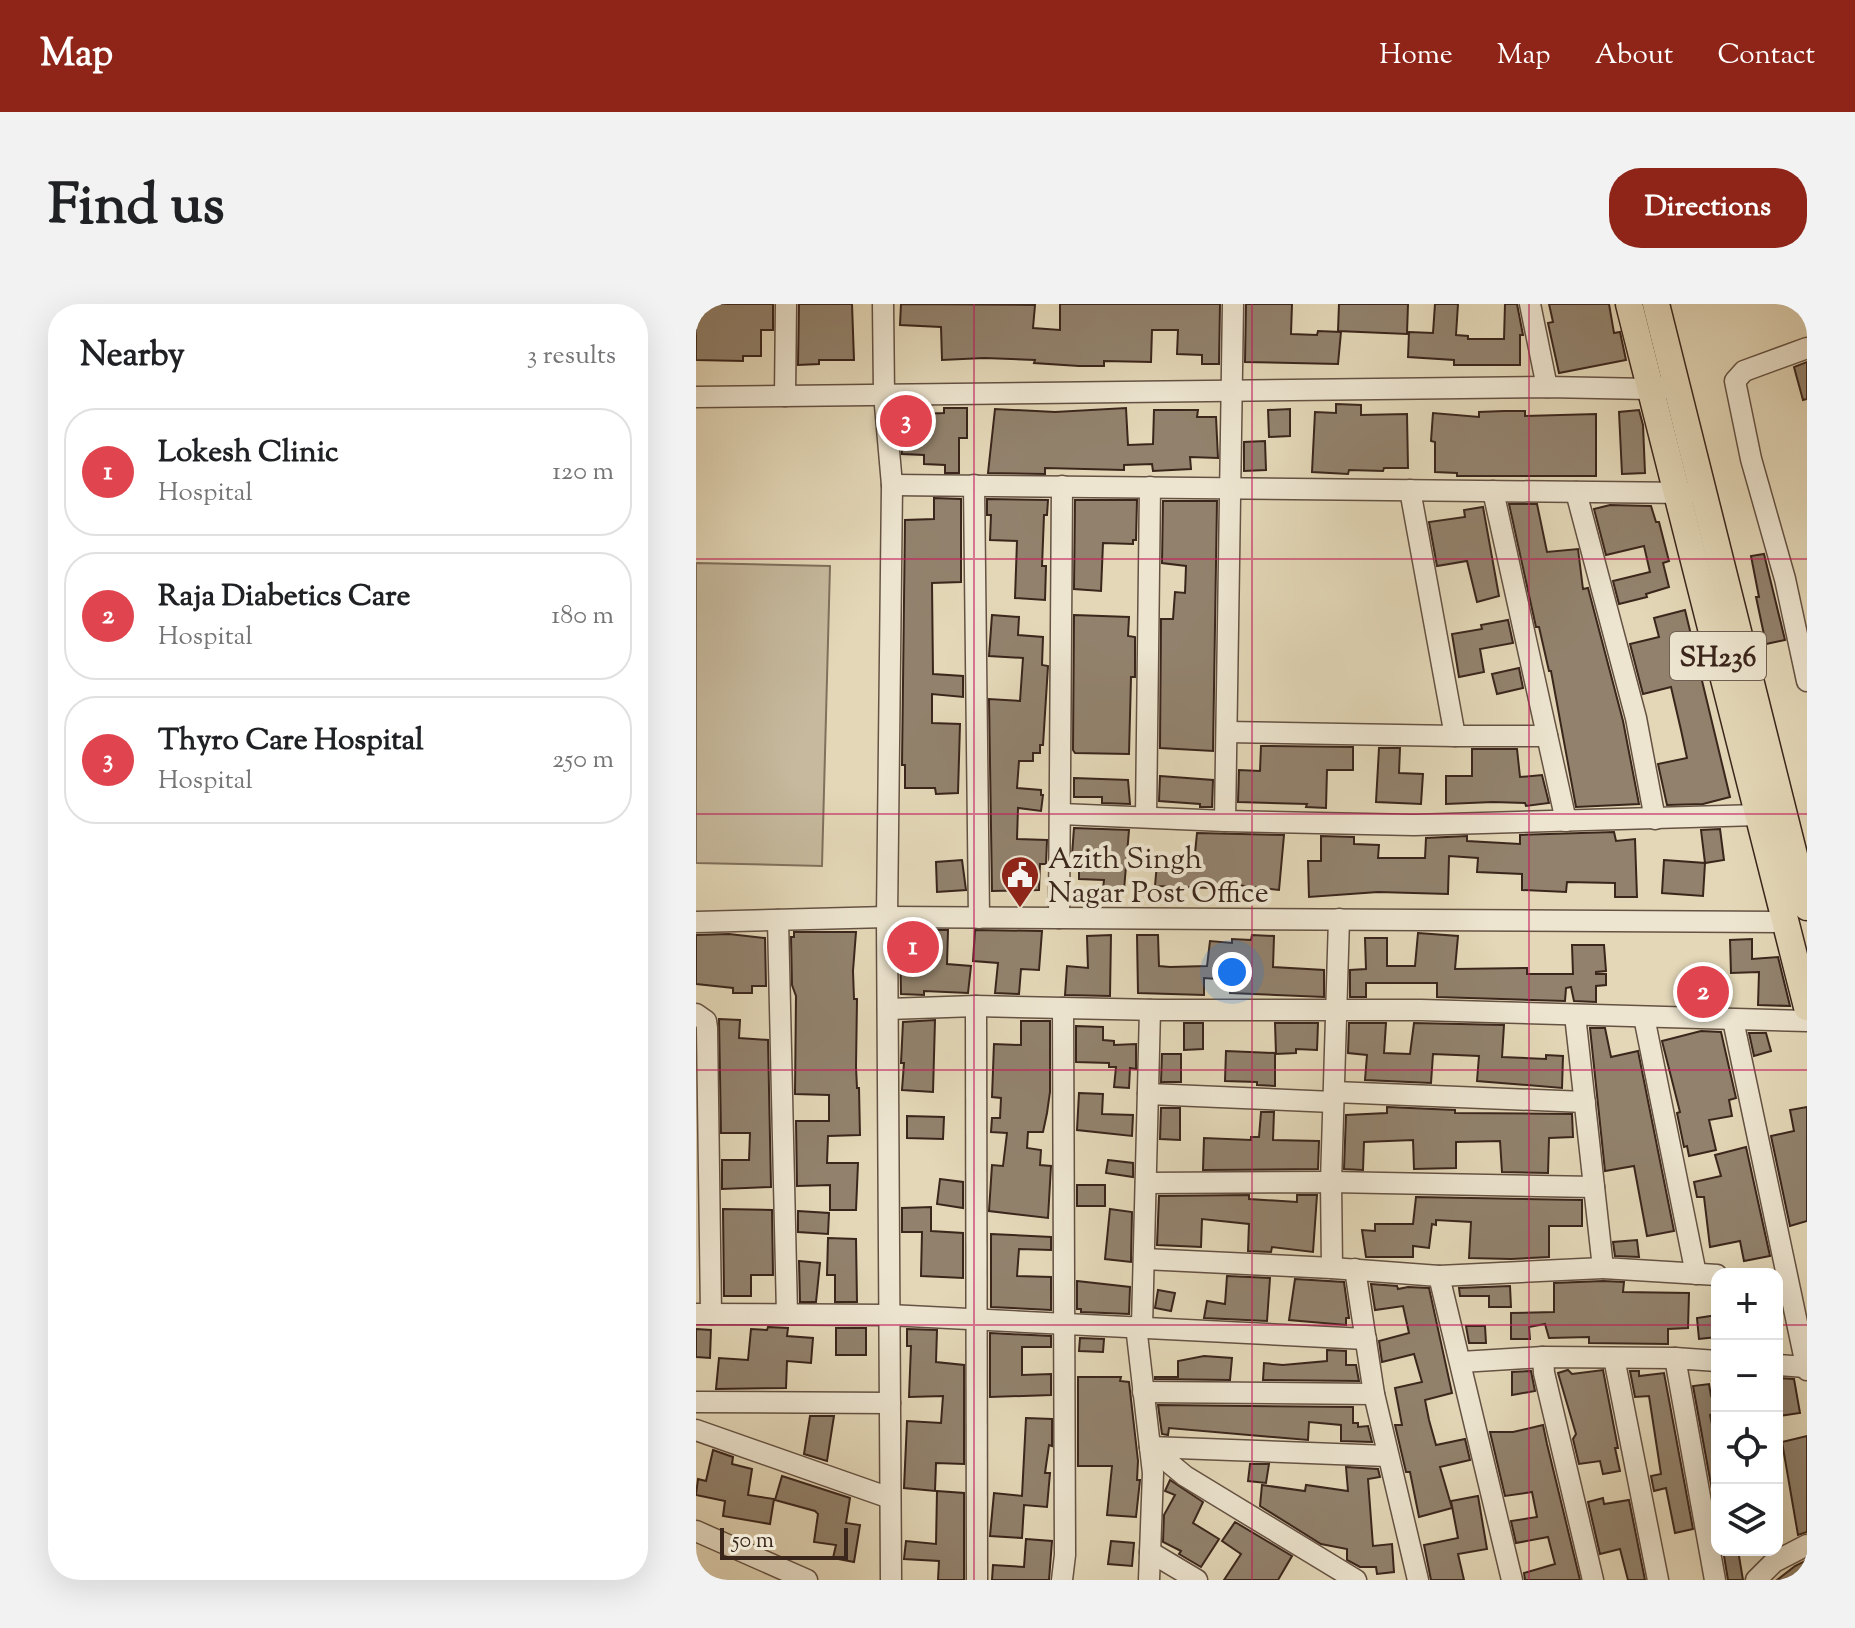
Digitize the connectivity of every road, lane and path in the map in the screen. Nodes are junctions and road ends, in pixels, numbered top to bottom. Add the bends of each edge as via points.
1 (786, 304) edge
2 (883, 304) edge
3 (1233, 304) edge
4 (1530, 304) edge
5 (1629, 304) edge
6 (1656, 304) edge
7 (1807, 348) edge
8 (1676, 385) junction
9 (1547, 387) junction
10 (1649, 389) junction
11 (1233, 391) junction
12 (884, 394) junction
13 (785, 396) junction
14 (696, 397) edge
15 (892, 485) junction
16 (974, 485) junction
17 (1062, 486) junction
18 (1150, 487) junction
19 (1231, 488) junction
20 (1410, 490) junction
21 (1493, 491) junction
22 (1576, 492) junction
23 (1675, 493) junction
24 (1702, 494) junction
25 (1807, 681) edge
26 (1227, 732) junction
27 (1455, 736) junction
28 (1547, 736) junction
29 (1061, 814) junction
30 (1759, 815) junction
31 (1146, 817) junction
32 (1655, 819) junction
33 (1225, 821) junction
34 (1566, 821) junction
35 (1797, 915) edge
36 (887, 917) junction
37 (979, 918) junction
38 (1059, 918) junction
39 (1339, 919) junction
40 (778, 920) junction
41 (696, 922) edge
42 (976, 1006) junction
43 (1807, 1007) edge
44 (1063, 1008) junction
45 (888, 1009) junction
46 (1150, 1010) junction
47 (1336, 1010) junction
48 (696, 1014) edge
49 (1575, 1015) junction
50 (1644, 1017) junction
51 (1733, 1020) junction
52 (1807, 1021) edge
53 (1148, 1094) junction
54 (1333, 1097) junction
55 (1585, 1102) junction
56 (1331, 1182) junction
57 (1146, 1183) junction
58 (1594, 1187) junction
59 (1144, 1259) junction
60 (1332, 1268) junction
61 (1603, 1268) junction
62 (1355, 1269) junction
63 (1707, 1274) edge
64 (1790, 1275) edge
65 (1439, 1276) junction
66 (703, 1314) edge
67 (787, 1314) junction
68 (889, 1315) junction
69 (976, 1319) junction
70 (1062, 1322) junction
71 (1139, 1326) junction
72 (1366, 1339) junction
73 (1543, 1357) junction
74 (1614, 1358) junction
75 (1675, 1358) junction
76 (1711, 1361) edge
77 (1461, 1362) junction
78 (1783, 1366) edge
79 (1807, 1369) edge
80 (1143, 1392) junction
81 (1374, 1394) junction
82 (696, 1402) edge
83 (890, 1403) junction
84 (696, 1430) edge
85 (1150, 1447) junction
86 (1388, 1456) junction
87 (890, 1498) junction
88 (696, 1531) edge
89 (1807, 1545) edge
90 (1150, 1552) junction
91 (1783, 1553) edge
92 (1772, 1556) edge
93 (807, 1580) edge
94 (891, 1580) edge
95 (977, 1580) edge
96 (1062, 1580) edge
97 (1149, 1580) edge
98 (1197, 1580) edge
99 (1356, 1580) edge
100 (1418, 1580) edge
101 (1512, 1580) edge
102 (1593, 1580) edge
103 (1658, 1580) edge
104 (1715, 1580) edge
105 (1756, 1580) edge

1 - 13 street
2 - 12 street
3 - 11 street
4 - 9 street
5 - 10 main road, SH236
6 - 8 main road, SH236
7 - 25 street via 1744,371 1735,381
8 - 10 street
8 - 24 main road, SH236
9 - 10 street
9 - 11 street
10 - 23 main road, SH236
11 - 12 street
11 - 19 street
12 - 13 street
12 - 15 street
13 - 14 street
15 - 16 street
15 - 36 street
16 - 17 street
16 - 37 street
17 - 18 street
17 - 29 street
18 - 19 street
18 - 31 street
19 - 20 street
19 - 26 street
20 - 21 street
20 - 27 street
21 - 22 street
21 - 28 street
22 - 23 street
22 - 32 street via 1636,718
23 - 24 street
23 - 30 main road, SH236
24 - 35 main road, SH236
26 - 27 street
26 - 33 street
27 - 28 street
28 - 34 street
29 - 31 street
29 - 38 street
30 - 32 street
30 - 35 main road, SH236
31 - 33 street
32 - 34 street
33 - 34 street
35 - 39 street
35 - 43 main road, SH236
36 - 37 street
36 - 40 street
36 - 45 street
37 - 38 street
38 - 39 street
39 - 47 street
40 - 41 street
40 - 67 street
42 - 44 street
42 - 45 street
42 - 69 street
44 - 46 street
44 - 70 street
45 - 68 street
46 - 47 street
46 - 53 street
47 - 49 street
47 - 54 street
48 - 66 street via 707,1028
49 - 50 street
49 - 55 street
50 - 51 street
50 - 63 street
51 - 52 street
51 - 64 street
53 - 54 street
53 - 57 street
54 - 55 street
54 - 56 street
55 - 58 street
56 - 57 street
56 - 58 street
56 - 60 street
57 - 59 street
58 - 61 street
59 - 60 street
59 - 71 street
60 - 62 street
61 - 63 street
61 - 65 street
62 - 65 street
62 - 72 street
64 - 79 street
65 - 77 street
66 - 67 street
67 - 68 street
68 - 69 street
68 - 83 street
69 - 70 street
69 - 95 street
70 - 71 street
70 - 96 street
71 - 72 street
71 - 80 street
72 - 81 street
73 - 74 street
73 - 77 street
73 - 102 street
74 - 75 street
74 - 103 street
75 - 76 street
75 - 104 street
77 - 101 street
78 - 79 street
80 - 81 street
80 - 85 street
81 - 86 street
82 - 83 street
83 - 87 street
84 - 87 street
85 - 86 street
85 - 90 street
85 - 99 street via 1185,1476
86 - 100 street
87 - 94 street
88 - 93 street
89 - 91 street
90 - 97 street
90 - 98 street
92 - 105 street

